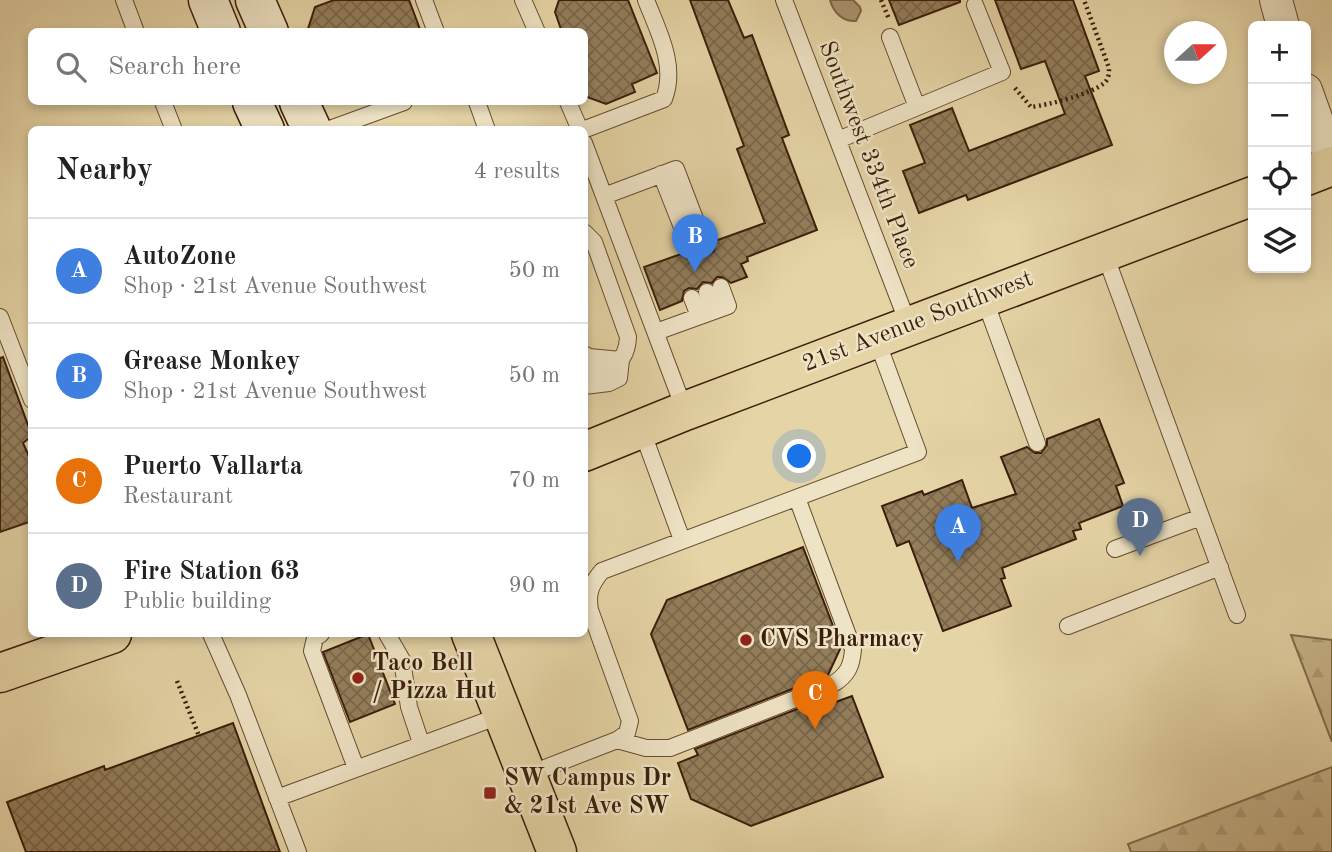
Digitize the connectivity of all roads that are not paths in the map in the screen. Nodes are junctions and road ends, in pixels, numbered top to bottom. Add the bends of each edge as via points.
1 (124, 0) edge
2 (208, 0) edge
3 (255, 0) edge
4 (424, 0) edge
5 (523, 0) edge
6 (646, 0) edge
7 (784, 0) edge
8 (1276, 0) edge
9 (975, 5) dead end
10 (1282, 21) edge
11 (134, 28) edge
12 (219, 28) edge
13 (267, 28) edge
14 (434, 28) edge
15 (535, 28) edge
16 (890, 37) dead end
17 (1311, 104) edge
18 (164, 105) edge
19 (300, 105) edge
20 (396, 105) edge
21 (478, 105) edge
22 (569, 105) edge
23 (917, 107) junction
24 (172, 126) edge
25 (310, 126) edge
26 (338, 126) edge
27 (486, 126) edge
28 (579, 126) edge
29 (588, 127) edge
30 (838, 140) junction
31 (1332, 165) edge
32 (1311, 174) edge
33 (591, 180) edge
34 (604, 196) junction
35 (1248, 198) edge
36 (588, 236) edge
37 (698, 247) dead end
38 (1104, 252) junction
39 (984, 298) junction
40 (707, 314) junction
41 (0, 317) edge
42 (656, 332) junction
43 (892, 332) junction
44 (588, 356) edge
45 (621, 360) junction
46 (588, 372) edge
47 (588, 386) edge
48 (28, 390) edge
49 (685, 411) junction
50 (642, 428) junction
51 (1037, 443) dead end
52 (588, 450) edge
53 (797, 498) junction
54 (1201, 517) junction
55 (682, 541) junction
56 (1115, 549) dead end
57 (1220, 568) junction
58 (588, 592) edge
59 (588, 600) edge
60 (1237, 615) dead end
61 (1068, 626) dead end
62 (103, 637) edge
63 (212, 637) edge
64 (316, 637) edge
65 (389, 637) edge
66 (472, 637) edge
67 (0, 673) edge
68 (502, 715) junction
69 (617, 740) junction
70 (421, 743) junction
71 (356, 768) junction
72 (527, 775) junction
73 (278, 798) junction
74 (298, 852) edge
75 (557, 852) edge

1 - 11 lane
2 - 12 main road
3 - 13 main road
4 - 14 lane
5 - 15 lane
6 - 29 lane via 668,63 664,99
7 - 30 lane, Southwest 334th Place
8 - 10 street
9 - 23 lane via 1002,72
16 - 23 lane
17 - 31 street
18 - 24 lane
19 - 25 main road
20 - 26 lane
21 - 27 lane
22 - 28 lane
23 - 30 lane
30 - 43 lane, Southwest 334th Place
31 - 32 main road
33 - 34 lane
34 - 37 lane via 669,172
34 - 42 lane
35 - 38 main road, 21st Avenue Southwest
36 - 45 lane via 626,329 627,346
38 - 39 main road, 21st Avenue Southwest
38 - 54 lane
39 - 43 main road, 21st Avenue Southwest
39 - 51 lane
40 - 40 lane via 728,306 707,292
40 - 42 lane
41 - 48 lane
42 - 49 lane
43 - 49 main road, 21st Avenue Southwest
43 - 53 lane, Southwest 334th Place via 918,452
44 - 45 lane
45 - 46 lane via 611,369
45 - 47 lane via 619,378
49 - 50 main road, 21st Avenue Southwest
50 - 52 main road, 21st Avenue Southwest
50 - 55 lane
53 - 55 lane
53 - 69 lane via 853,649 849,670 834,684 670,748 646,748
54 - 56 lane
54 - 57 lane
55 - 58 lane via 602,570
57 - 60 lane
57 - 61 lane
59 - 69 lane via 630,721
62 - 67 main road
63 - 73 lane
64 - 71 lane via 312,651 315,663
65 - 70 lane via 402,660 409,707
66 - 68 main road
68 - 70 lane
68 - 72 main road
69 - 72 lane
70 - 71 lane
71 - 73 lane
72 - 75 main road
73 - 74 lane

